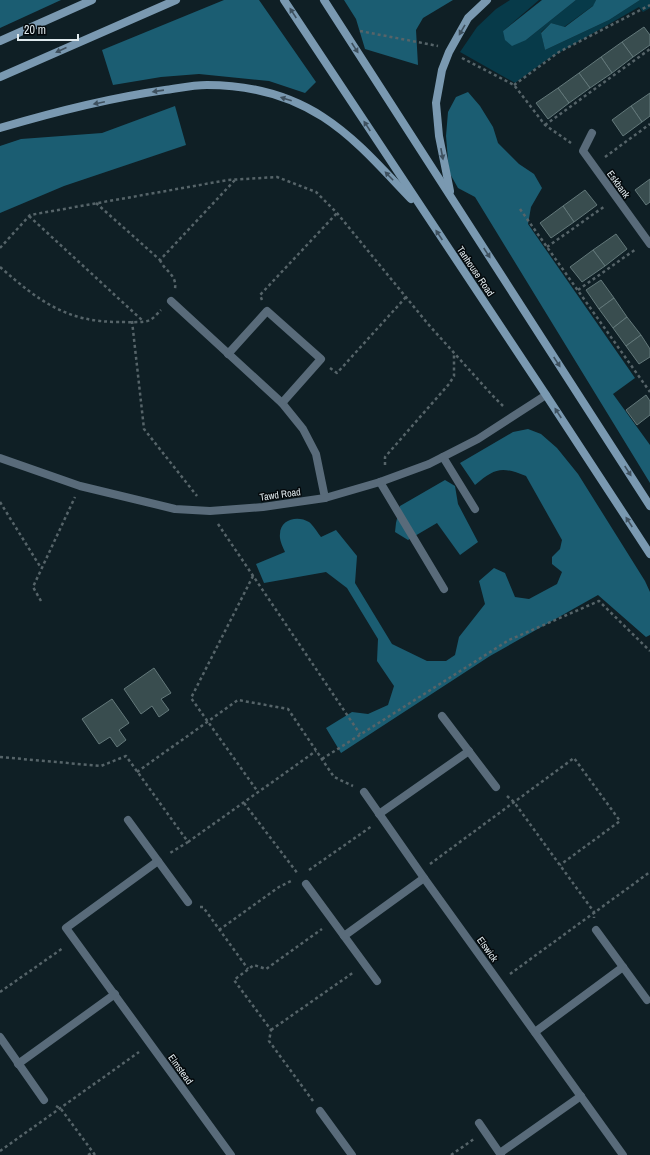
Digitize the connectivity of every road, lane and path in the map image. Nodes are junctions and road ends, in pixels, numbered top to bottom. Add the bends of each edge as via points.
1 (92, 0) edge
2 (176, 0) edge
3 (284, 0) edge
4 (324, 0) edge
5 (486, 0) edge
6 (650, 6) edge
7 (359, 31) dead end
8 (0, 41) edge
9 (440, 47) dead end
10 (650, 49) edge
11 (461, 58) dead end
12 (0, 78) edge
13 (514, 85) junction
14 (650, 124) edge
15 (545, 125) junction
16 (0, 128) edge
17 (592, 133) dead end
18 (583, 150) junction
19 (594, 166) junction
20 (235, 180) junction
21 (451, 196) junction
22 (616, 198) junction
23 (96, 203) junction
24 (520, 209) dead end
25 (337, 212) junction
26 (425, 214) junction
27 (29, 216) junction
28 (649, 242) edge
29 (547, 247) junction
30 (0, 248) edge
31 (160, 260) junction
32 (0, 267) edge
33 (578, 290) junction
34 (406, 298) junction
35 (171, 301) junction
36 (267, 311) junction
37 (144, 321) junction
38 (132, 322) junction
39 (454, 353) junction
40 (228, 354) junction
41 (321, 359) junction
42 (650, 392) edge
43 (546, 395) junction
44 (282, 403) junction
45 (514, 416) junction
46 (443, 457) junction
47 (0, 458) edge
48 (382, 482) junction
49 (80, 486) junction
50 (325, 498) junction
51 (0, 502) edge
52 (650, 506) edge
53 (475, 509) dead end
54 (210, 511) junction
55 (650, 554) edge
56 (41, 568) junction
57 (253, 576) junction
58 (444, 589) dead end
59 (41, 601) dead end
60 (650, 651) edge
61 (442, 716) dead end
62 (208, 722) junction
63 (360, 734) junction
64 (316, 751) junction
65 (469, 751) junction
66 (0, 757) edge
67 (322, 759) junction
68 (137, 772) junction
69 (496, 788) joint
70 (258, 792) junction
71 (364, 792) joint
72 (514, 802) junction
73 (244, 803) junction
74 (379, 814) junction
75 (128, 820) dead end
76 (188, 842) junction
77 (158, 861) junction
78 (560, 865) junction
79 (650, 872) edge
80 (422, 875) junction
81 (306, 884) joint
82 (188, 902) joint
83 (594, 912) junction
84 (333, 921) junction
85 (596, 930) joint
86 (344, 936) junction
87 (75, 940) junction
88 (365, 964) junction
89 (624, 967) junction
90 (248, 969) junction
91 (377, 981) dead end
92 (499, 982) junction
93 (0, 992) edge
94 (115, 994) junction
95 (647, 1000) dead end
96 (271, 1030) junction
97 (535, 1032) junction
98 (0, 1037) edge
99 (150, 1043) junction
100 (18, 1064) junction
101 (580, 1096) junction
102 (44, 1100) joint
103 (61, 1109) junction
104 (320, 1111) joint
105 (479, 1123) dead end
106 (485, 1132) junction
107 (0, 1151) edge
108 (93, 1152) junction
109 (501, 1154) edge
110 (88, 1155) edge
111 (95, 1155) edge
112 (231, 1155) edge
113 (352, 1155) edge
114 (451, 1155) edge
115 (623, 1155) edge

1 - 8 street
2 -> 12 street
26 -> 3 street, Tanhouse Road
4 -> 21 street, Tanhouse Road
5 -> 21 street via 468,18 449,52 442,70 436,103 439,136
6 - 13 path via 560,52
7 - 9 path
10 - 15 path
11 - 13 path
13 - 15 path
14 - 19 path
15 - 18 path
26 -> 16 street via 356,142 322,116 290,100 249,88 206,85 138,94 44,115
17 - 18 street
18 - 19 street, Eskbank
19 - 22 street, Eskbank
20 - 23 path
20 - 25 path via 277,177 316,192
20 - 31 path
21 -> 52 street, Tanhouse Road
22 - 28 street, Eskbank
22 - 29 path
23 - 27 path
23 - 31 path
24 - 29 path
25 - 34 path
25 - 36 path via 260,295
43 -> 26 street, Tanhouse Road
27 - 30 path
27 - 37 path
28 - 33 path
29 - 33 path
31 - 35 path via 176,282 175,291 168,298
32 - 38 path via 37,298 64,313 92,321
33 - 42 path
34 - 39 path
34 - 41 path via 337,373
35 - 37 path via 150,320
35 - 40 street
36 - 40 street
36 - 41 street
37 - 38 path
38 - 54 path via 144,429
39 - 45 path
39 - 48 path via 454,376 386,457
40 - 44 street
41 - 44 street
43 - 45 street, Tawd Road
55 -> 43 street, Tanhouse Road
44 - 50 street via 303,429 316,454
45 - 46 street, Tawd Road
46 - 48 street, Tawd Road
46 - 53 street
47 - 49 street, Tawd Road
48 - 50 street, Tawd Road
48 - 58 street
49 - 54 street, Tawd Road via 175,509
49 - 56 path
50 - 54 street, Tawd Road
51 - 56 path
54 - 57 path
56 - 59 path via 32,587
57 - 62 path via 191,698
57 - 63 path
60 - 63 path via 599,601 509,640
61 - 65 street
62 - 64 path via 238,700 288,709
62 - 68 path
62 - 70 path
63 - 67 path
64 - 67 path
64 - 70 path
65 - 69 street
65 - 74 street
66 - 68 path via 101,766 126,756
67 - 71 path via 334,777
68 - 76 path
69 - 72 path
70 - 73 path
71 - 74 street, Elswick
72 - 78 path
72 - 78 path via 574,758 620,821
72 - 80 path
73 - 76 path
73 - 81 path
74 - 80 street, Elswick
75 - 77 street
76 - 77 path
77 - 82 street
77 - 87 street, Elmstead via 66,928
78 - 83 path
79 - 83 path
80 - 86 street
80 - 92 street, Elswick
81 - 84 street
82 - 90 path via 203,907
83 - 85 path
83 - 92 path
84 - 86 street
84 - 90 path via 266,968 254,965
85 - 89 street
86 - 88 street
87 - 93 path
87 - 94 street, Elmstead
88 - 91 street
88 - 96 path
89 - 95 street
89 - 97 street
90 - 96 path via 234,980
92 - 97 street, Elswick
94 - 99 street, Elmstead
94 - 100 street
96 - 104 path via 269,1041
97 - 101 street, Elswick
98 - 100 street
99 - 103 path
99 - 112 street, Elmstead
100 - 102 street
101 - 109 street
101 - 115 street, Elswick
102 - 103 path
103 - 107 path
103 - 108 path
104 - 113 street
105 - 106 street
106 - 109 street
106 - 114 path
108 - 110 path
108 - 111 path

